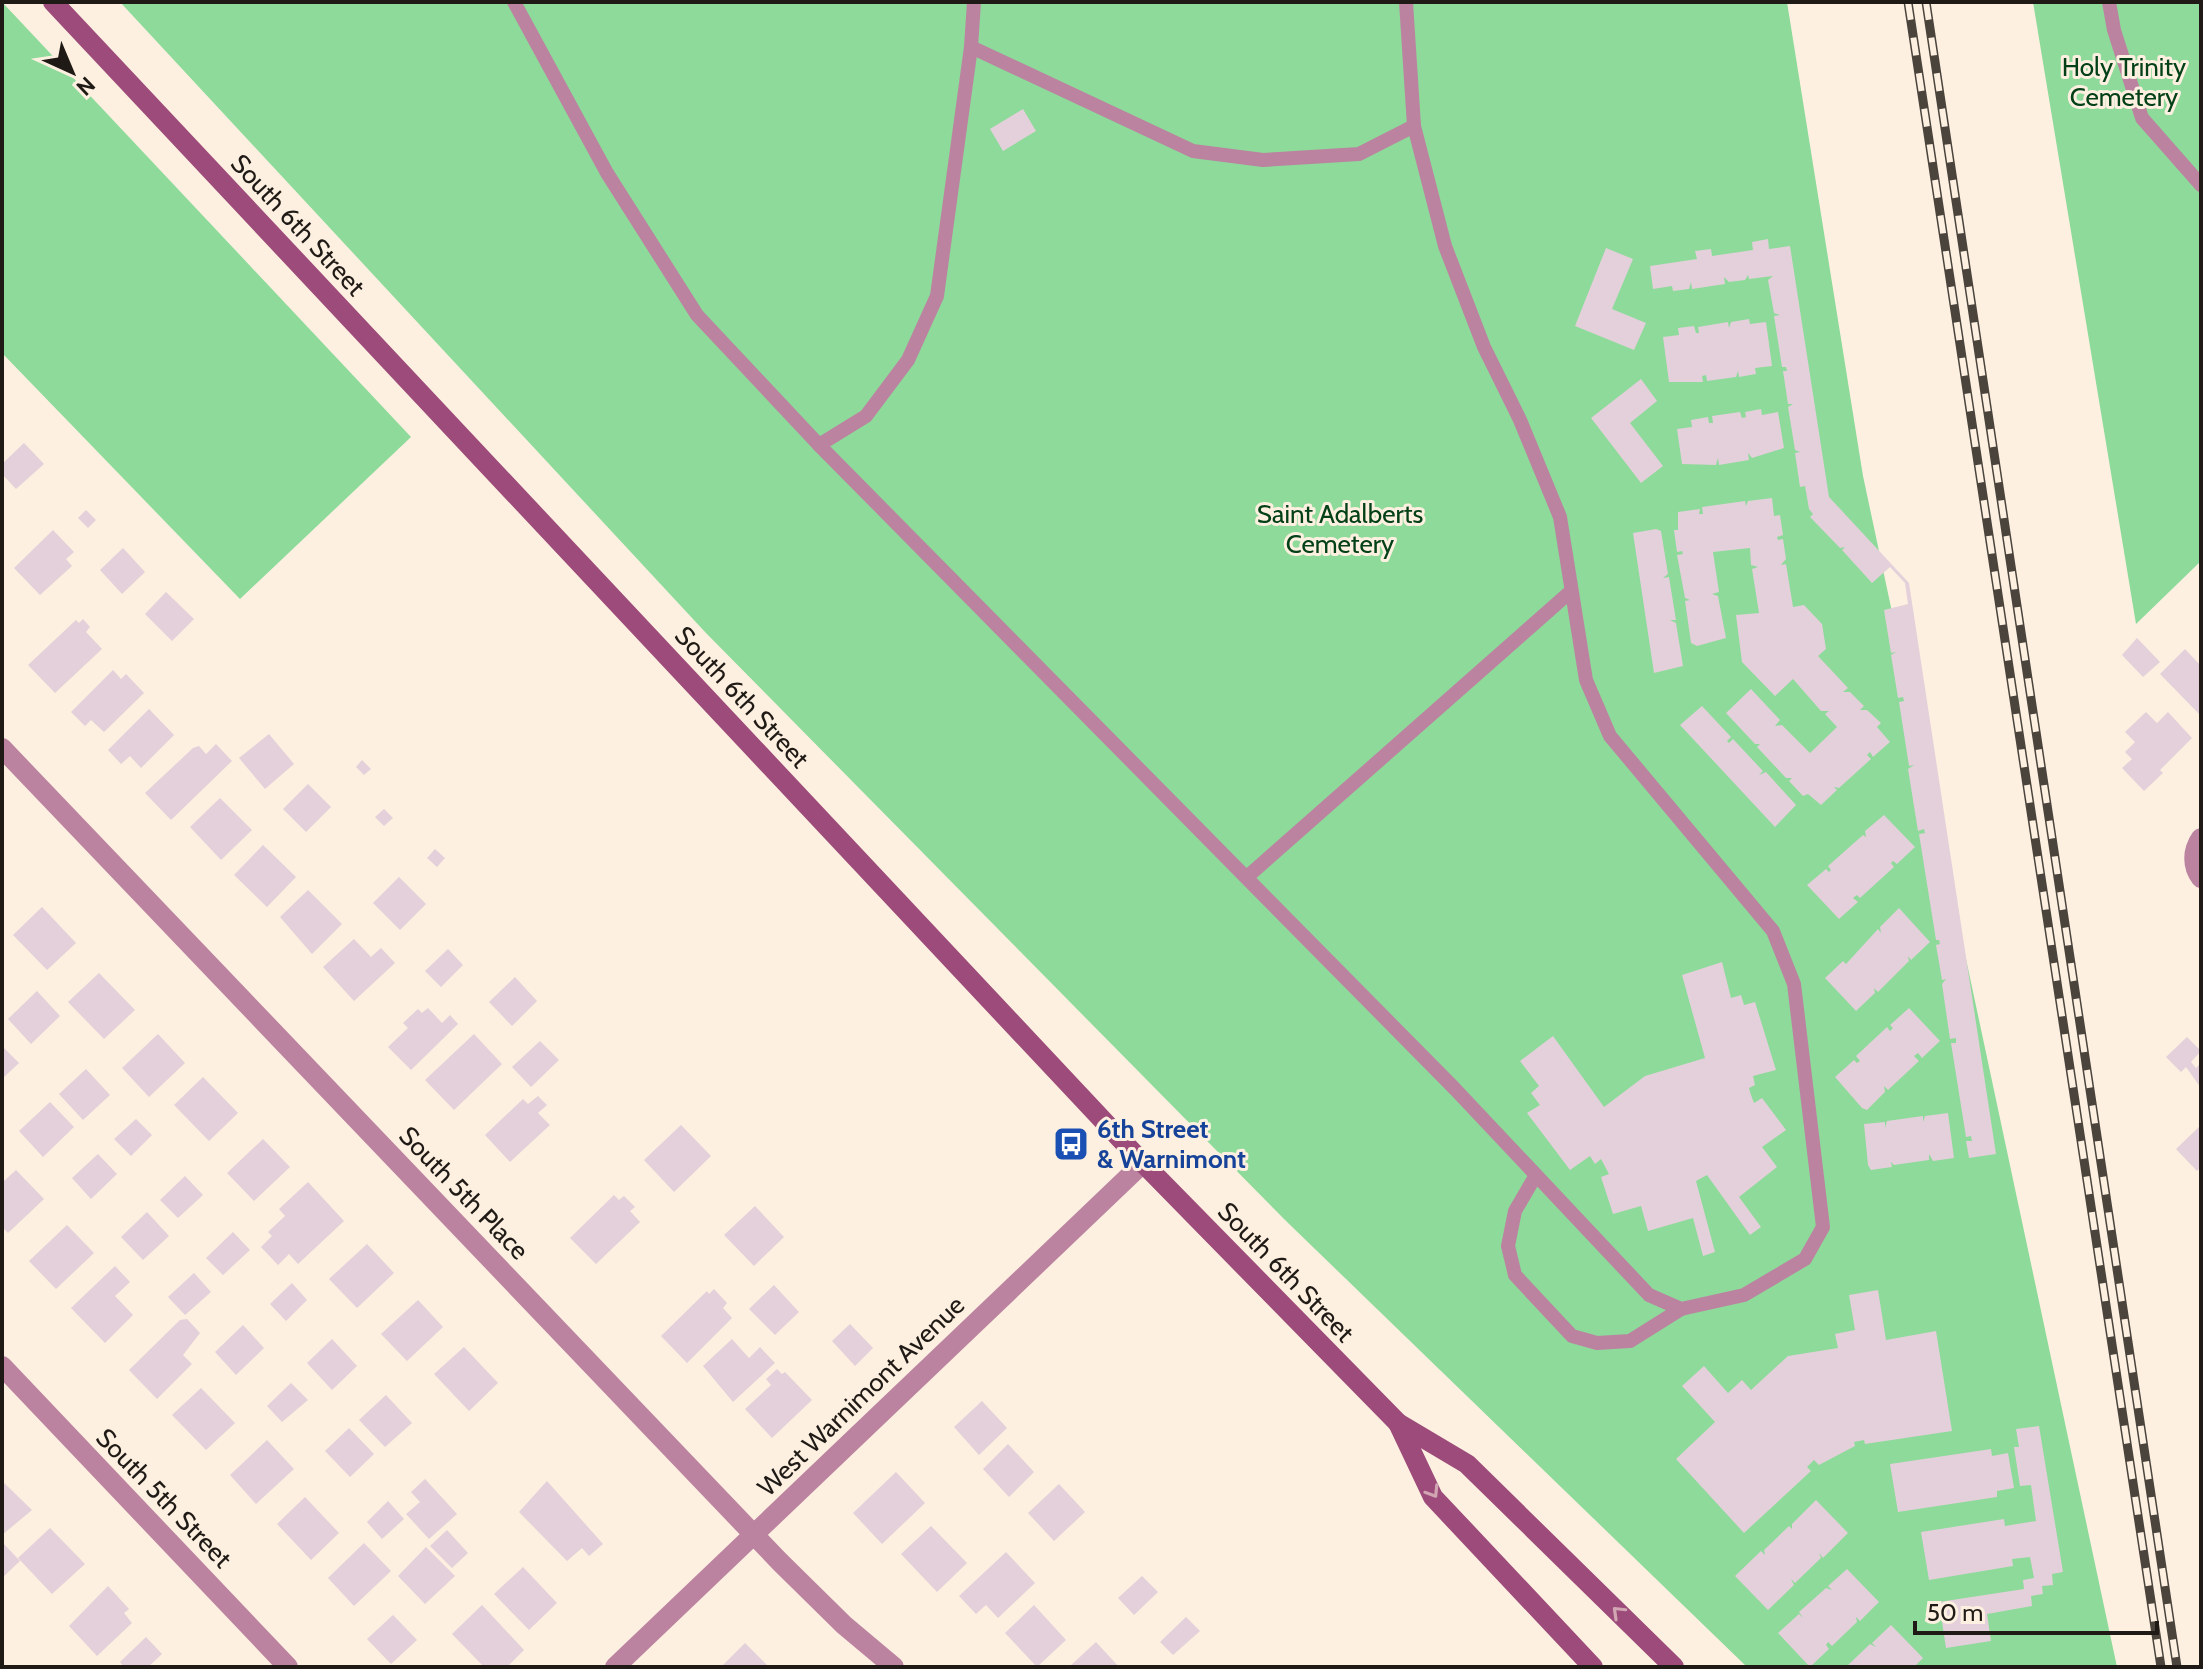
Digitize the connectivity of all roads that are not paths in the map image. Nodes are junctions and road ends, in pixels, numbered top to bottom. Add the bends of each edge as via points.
1 (53, 2) edge
2 (514, 2) edge
3 (974, 2) edge
4 (1406, 2) edge
5 (2109, 2) edge
6 (971, 47) junction
7 (1414, 126) junction
8 (2201, 185) edge
9 (819, 445) junction
10 (1570, 592) junction
11 (2, 748) edge
12 (2201, 838) edge
13 (2197, 868) edge
14 (1247, 877) junction
15 (1143, 1163) junction
16 (1536, 1175) junction
17 (1681, 1309) junction
18 (2, 1366) edge
19 (1398, 1423) junction
20 (754, 1535) junction
21 (288, 1667) edge
22 (615, 1667) edge
23 (894, 1667) edge
24 (1593, 1667) edge
25 (1674, 1667) edge

1 - 15 street, South 6th Street
2 - 9 lane via 607,173 697,315
3 - 6 lane
4 - 7 lane
5 - 8 lane via 2142,118
6 - 7 lane via 1193,151 1263,160 1359,154
6 - 9 lane via 937,296 908,360 866,416
7 - 10 lane via 1445,246 1560,517
9 - 14 lane
10 - 14 lane
10 - 17 lane via 1586,680 1610,736 1773,931 1794,984 1823,1227 1805,1259 1744,1295
11 - 20 street, South 5th Place
12 - 13 street
14 - 16 lane
15 - 19 street, South 6th Street
15 - 20 street, West Warnimont Avenue
16 - 17 lane via 1649,1295
16 - 17 lane via 1515,1211 1508,1246 1515,1275 1572,1336 1597,1343 1630,1341
18 - 21 street, South 5th Street
19 -> 24 street, South 6th Street via 1433,1497
25 -> 19 street, South 6th Street via 1467,1464
20 - 22 street, West Warnimont Avenue
20 - 23 street, South 5th Place

